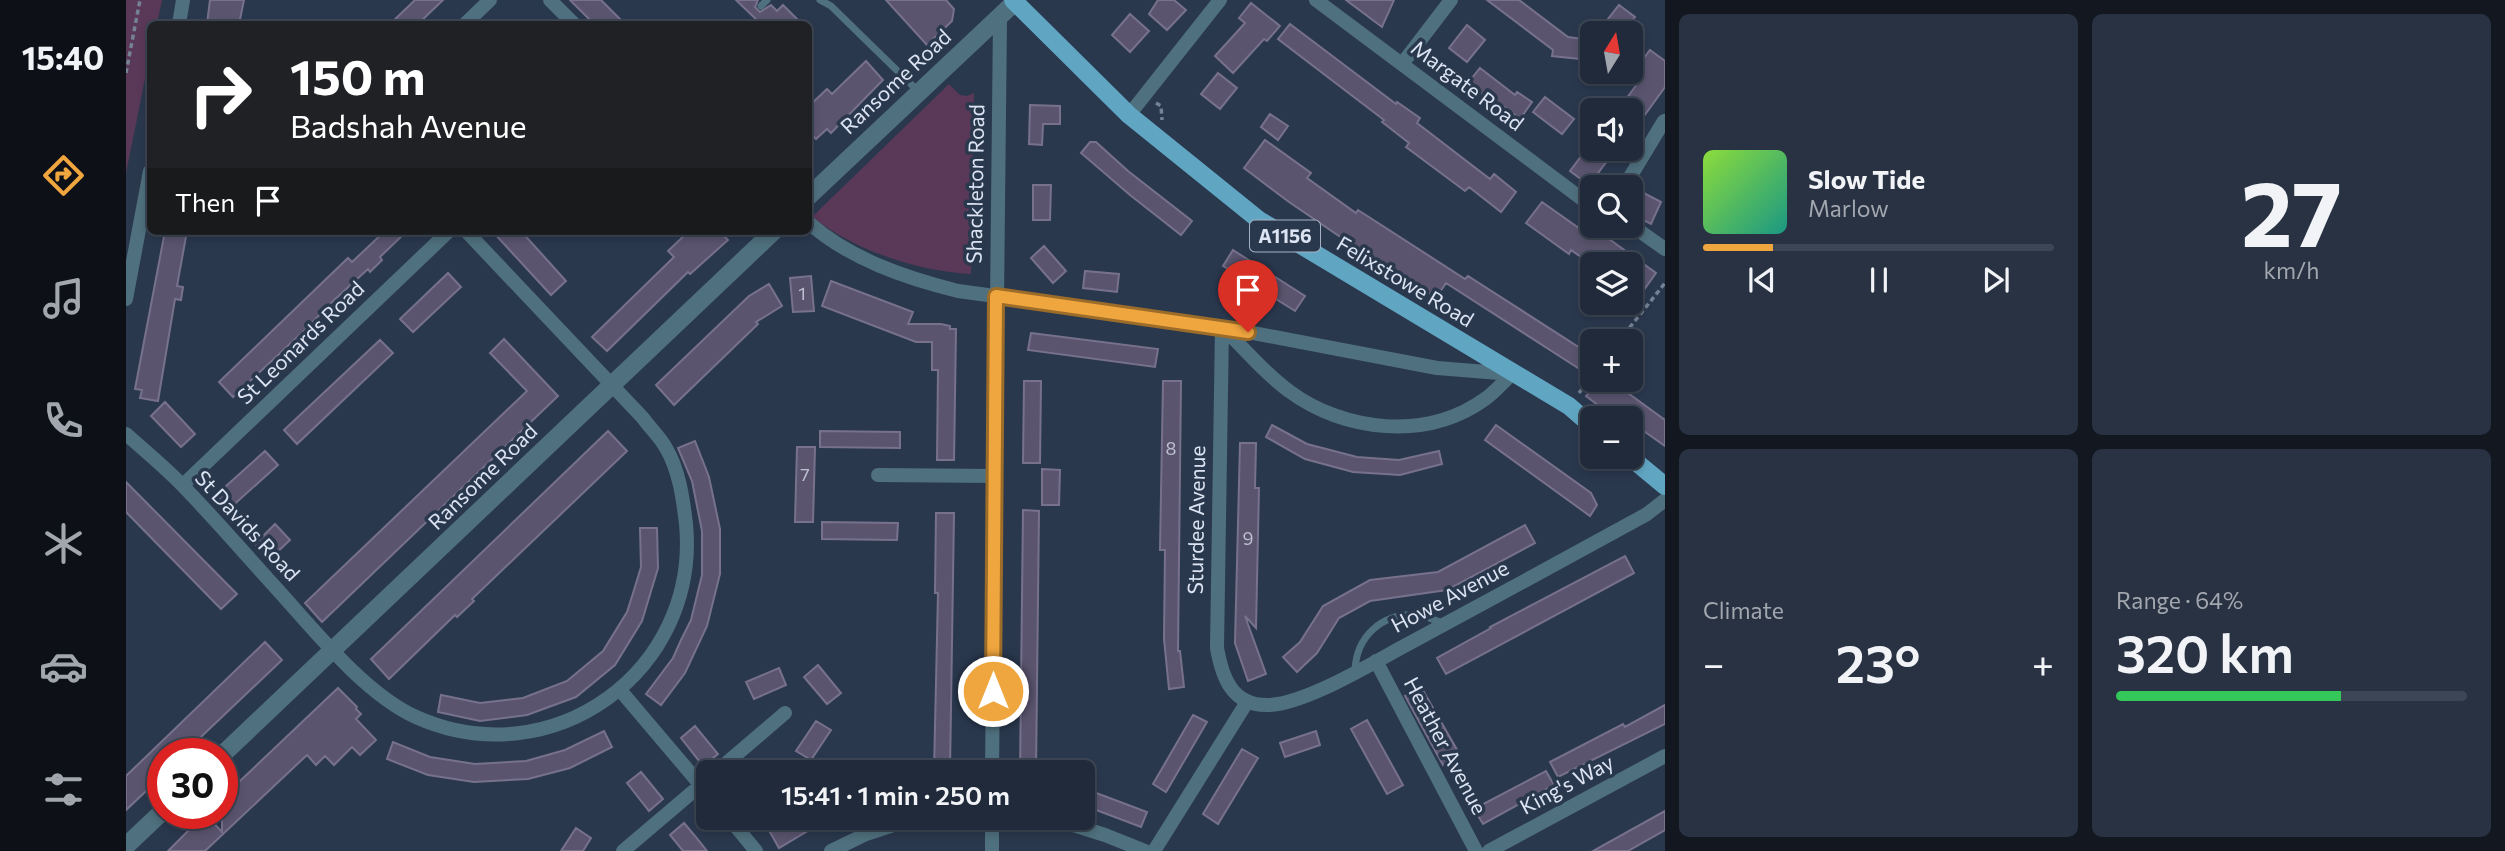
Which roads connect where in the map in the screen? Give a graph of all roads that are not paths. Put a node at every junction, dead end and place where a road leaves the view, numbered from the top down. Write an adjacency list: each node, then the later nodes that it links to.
1 (183, 0): 10 (street)
2 (490, 0): 11 (street)
3 (551, 0): 12 (street)
4 (820, 0): 14 (lane)
5 (1220, 0): 15 (street)
6 (1316, 0): 13 (street, Margate Road)
7 (1451, 0): 13 (street)
8 (1014, 1): 9 (street, Ransome Road); 15 (main road, Felixstowe Road / A1156)
9 (1000, 18): 14 (street, Ransome Road); 27 (street, Shackleton Road)
10 (179, 21)
11 (468, 21)
12 (571, 21)
13 (1402, 64): 20 (street, Margate Road)
14 (919, 91): 19 (street, Ransome Road)
15 (1129, 115): 30 (main road, Felixstowe Road / A1156)
16 (1664, 121): 17 (street)
17 (1631, 175)
18 (147, 187): 28 (street)
19 (812, 193)
20 (1580, 198)
21 (812, 225): 27 (street)
22 (1643, 233): 26 (street)
23 (445, 235): 37 (street, St Leonards Road)
24 (470, 235): 31 (street, St Davids Road)
25 (769, 235): 31 (street, Ransome Road)
26 (1665, 249)
27 (996, 296): 29 (street); 36 (street, Shackleton Road)
28 (126, 299)
29 (1222, 327): 30 (street); 30 (street); 45 (street, Sturdee Avenue)
30 (1512, 374): 32 (main road, Felixstowe Road / A1156)
31 (611, 387): 41 (street, Ransome Road); 44 (street, St Davids Road)
32 (1580, 416)
33 (126, 434): 37 (street, St Davids Road)
34 (1643, 468): 38 (main road)
35 (878, 475): 36 (street)
36 (994, 476): 50 (street, Shackleton Road)
37 (183, 485): 41 (street, St Davids Road)
38 (1665, 486)
39 (1665, 500): 40 (street, Howe Avenue)
40 (1445, 624): 42 (street, Howe Avenue); 43 (lane)
41 (333, 651): 44 (street, St Davids Road); 47 (street, Ransome Road)
42 (1376, 661): 43 (street, Howe Avenue); 65 (street, Heather Avenue)
43 (1355, 671): 45 (street, Howe Avenue)
44 (620, 690): 51 (street)
45 (1247, 702): 64 (street)
46 (785, 713): 49 (street)
47 (238, 740)
48 (1665, 756): 66 (street, King's Way)
49 (730, 760)
50 (992, 760)
51 (696, 775)
52 (696, 794): 59 (street)
53 (147, 826): 58 (street)
54 (739, 830): 60 (street)
55 (878, 830): 61 (street)
56 (992, 830): 62 (street)
57 (1089, 830): 63 (street)
58 (126, 846)
59 (623, 851)
60 (756, 851)
61 (831, 851)
62 (992, 851)
63 (1145, 851)
64 (1154, 851)
65 (1476, 851)
66 (1489, 851)

